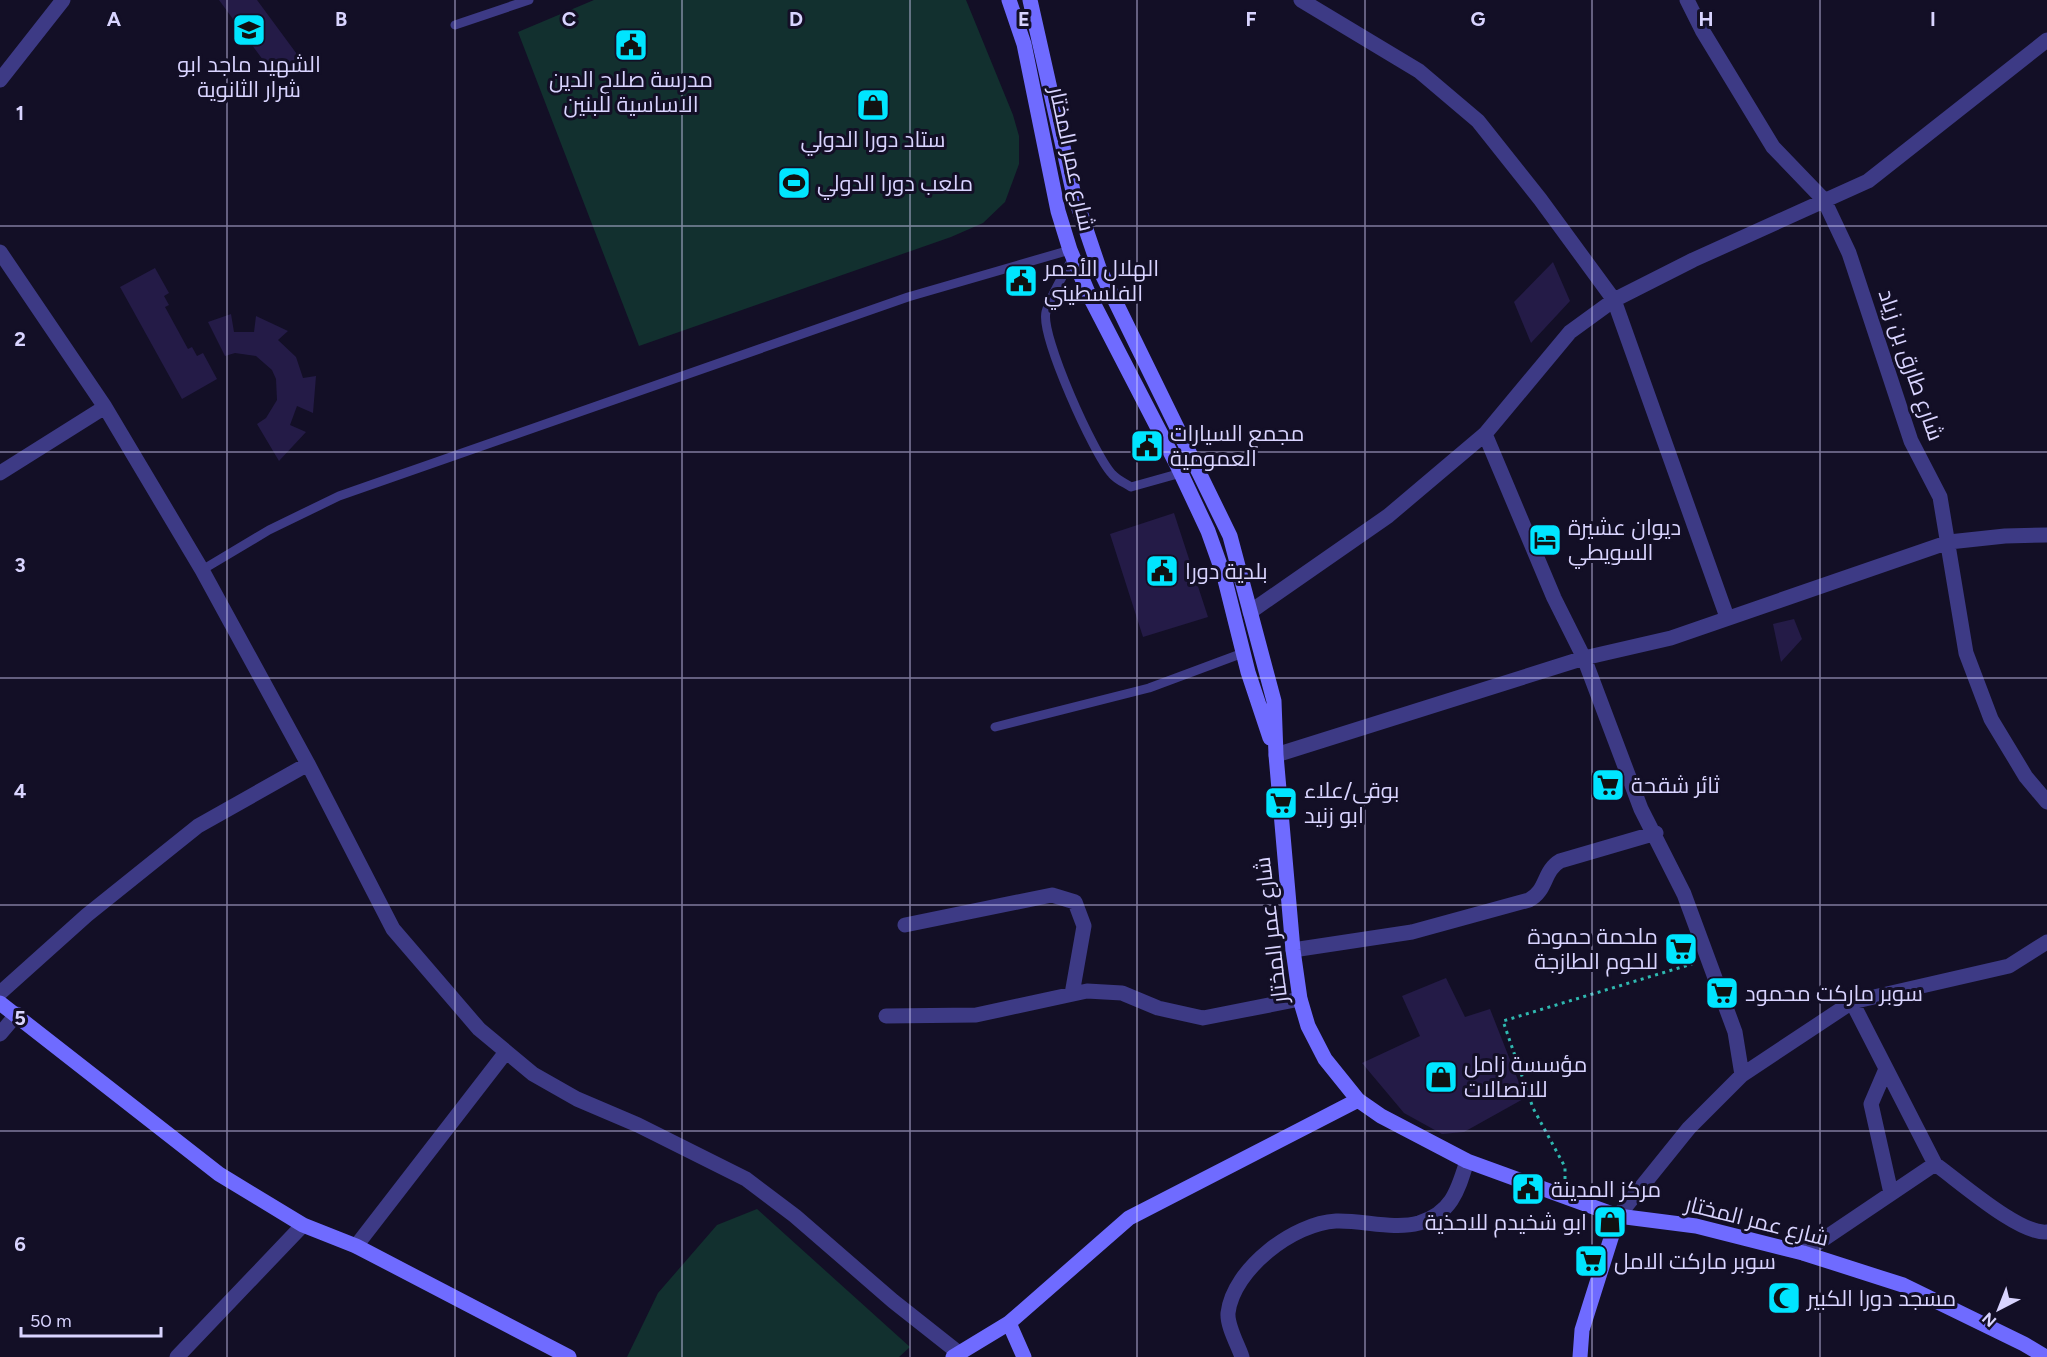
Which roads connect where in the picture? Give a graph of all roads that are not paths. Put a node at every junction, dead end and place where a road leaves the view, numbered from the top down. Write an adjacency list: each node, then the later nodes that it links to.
1 (63, 0): 9 (street)
2 (529, 0): 7 (lane)
3 (1009, 0): 12 (main road, شارع عمر المختار)
4 (1030, 0): 21 (main road, شارع عمر المختار)
5 (1301, 0): 13 (street)
6 (1687, 0): 10 (street, شارع طارق بن زياد)
7 (455, 25)
8 (2047, 40): 10 (street)
9 (3, 71)
10 (1824, 200): 13 (street); 19 (street, شارع طارق بن زياد)
11 (0, 252): 14 (street)
12 (1071, 254): 17 (main road, شارع عمر المختار); 17 (lane); 20 (lane)
13 (1614, 300): 15 (street); 22 (street)
14 (105, 407): 16 (street); 20 (street)
15 (1485, 434): 21 (street); 24 (street)
16 (0, 472)
17 (1182, 473): 23 (main road, شارع عمر المختار)
18 (2047, 536): 19 (street)
19 (1949, 542): 22 (street); 28 (street, شارع طارق بن زياد)
20 (202, 570): 27 (street)
21 (1250, 612): 26 (main road, شارع عمر المختار)
22 (1727, 617): 24 (street)
23 (1243, 653): 25 (lane); 26 (main road, شارع عمر المختار)
24 (1584, 658): 26 (street); 29 (street)
25 (995, 727)
26 (1276, 755): 32 (main road, شارع عمر المختار)
27 (308, 764): 33 (street); 41 (street)
28 (2047, 802)
29 (1656, 833): 32 (street); 43 (street)
30 (905, 925): 34 (street)
31 (2047, 942): 36 (street)
32 (1293, 950): 35 (main road, شارع عمر المختار)
33 (0, 993)
34 (1072, 994): 35 (street); 39 (street)
35 (1300, 999): 44 (main road, شارع عمر المختار)
36 (1852, 1002): 42 (street); 43 (street)
37 (0, 1003): 38 (main road)
38 (17, 1014): 40 (street); 49 (main road)
39 (886, 1016)
40 (0, 1034)
41 (506, 1052): 51 (street); 54 (street)
42 (1886, 1069): 46 (street); 47 (street)
43 (1742, 1075): 48 (street)
44 (1358, 1100): 45 (main road, شارع عمر المختار); 53 (main road)
45 (1467, 1161): 48 (main road, شارع عمر المختار); 58 (street)
46 (1935, 1164): 47 (street); 50 (street)
47 (1891, 1193): 52 (street)
48 (1618, 1216): 52 (main road, شارع عمر المختار); 59 (main road)
49 (303, 1226): 51 (main road); 55 (street)
50 (2047, 1232)
51 (356, 1246): 56 (main road)
52 (1803, 1253): 60 (main road, شارع عمر المختار)
53 (1009, 1323): 54 (main road); 57 (main road)
54 (957, 1355)
55 (177, 1357)
56 (569, 1357)
57 (1024, 1357)
58 (1242, 1357)
59 (1580, 1357)
60 (2046, 1357)

